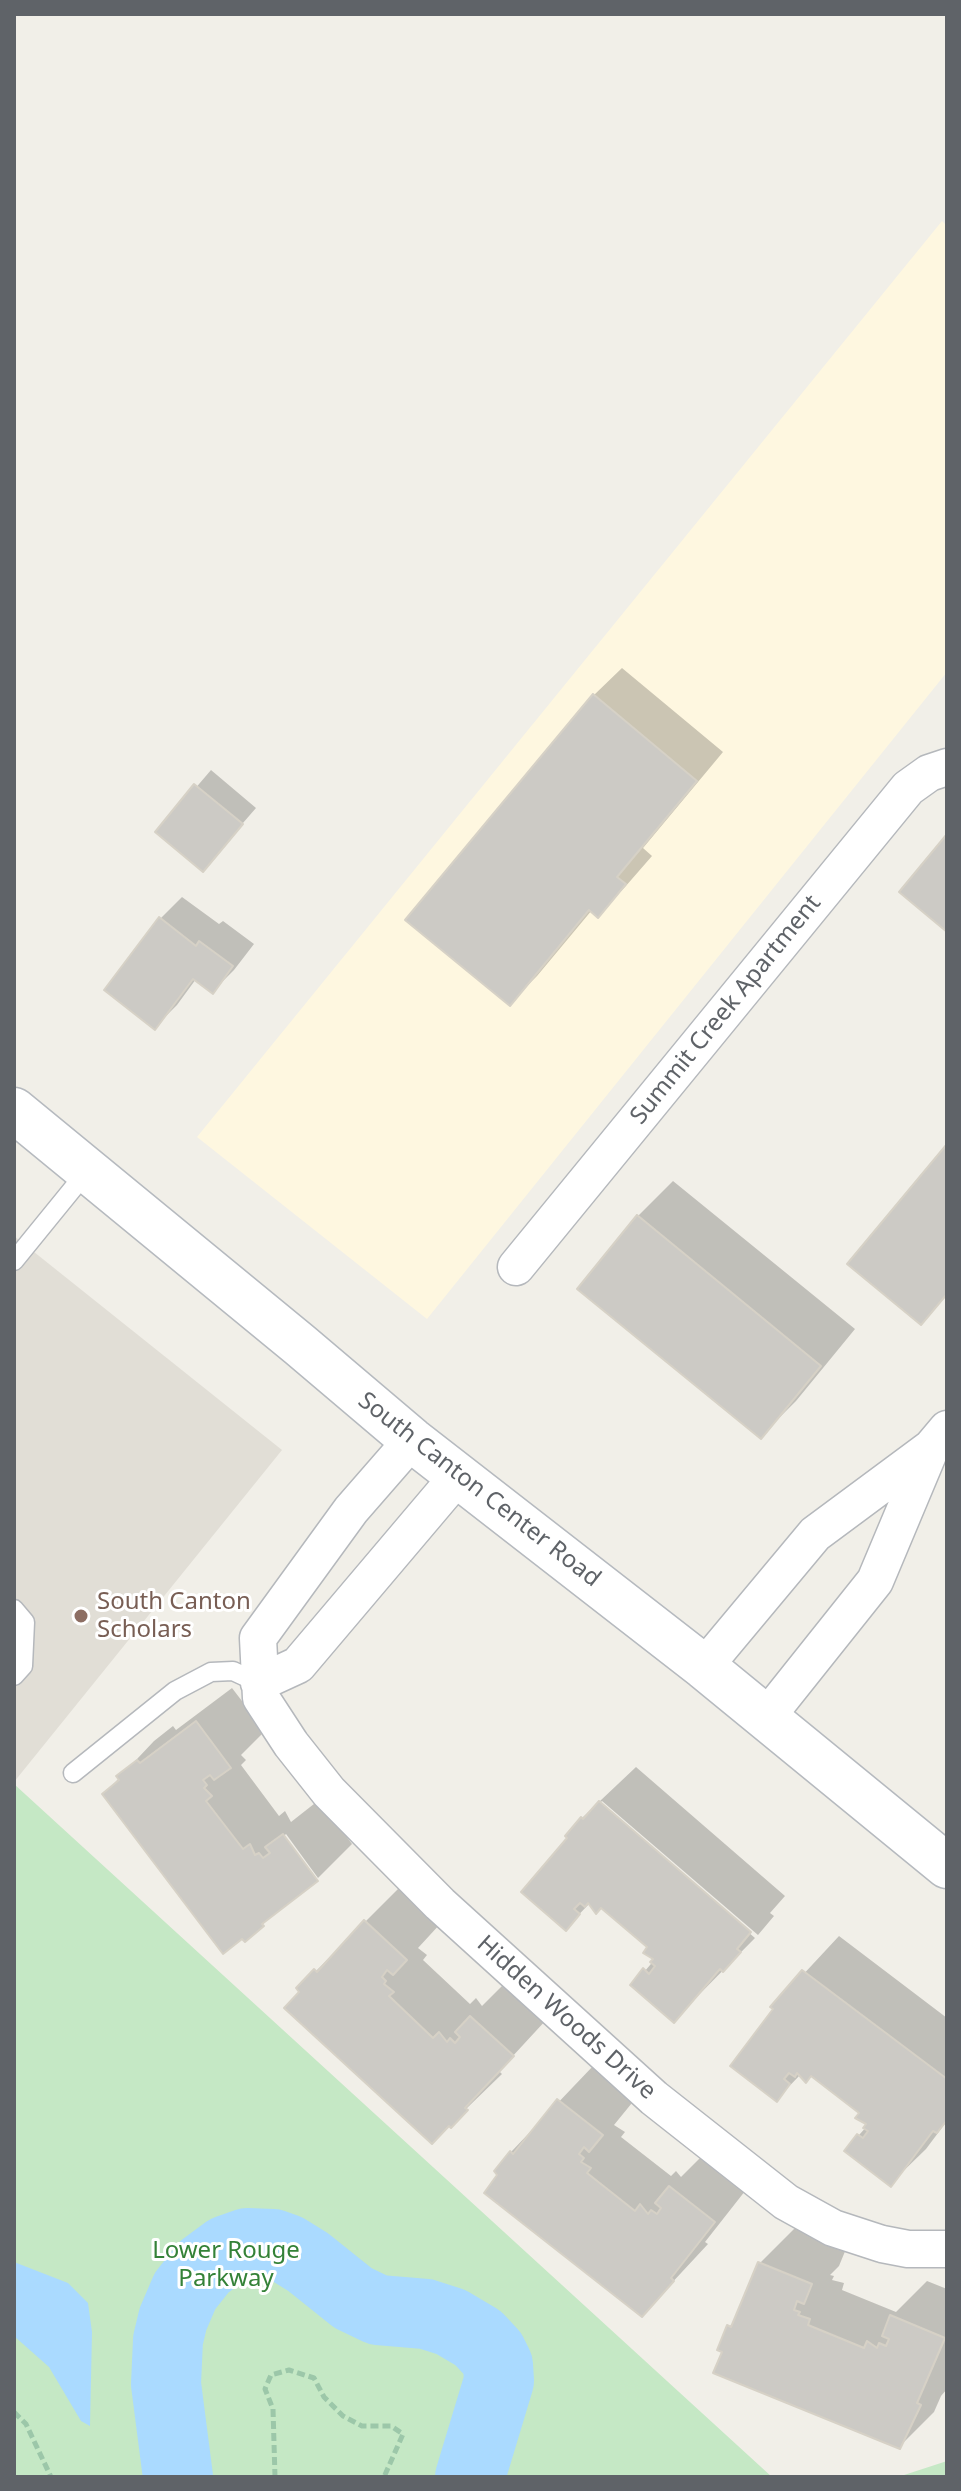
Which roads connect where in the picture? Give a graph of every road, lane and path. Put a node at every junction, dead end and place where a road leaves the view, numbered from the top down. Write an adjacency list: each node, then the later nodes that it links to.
1 (947, 767): 5 (street, Summit Creek Apartment)
2 (14, 1110): 3 (main road, South Canton Center Road)
3 (88, 1170): 4 (lane); 7 (main road, South Canton Center Road)
4 (14, 1261)
5 (516, 1267)
6 (939, 1439): 10 (street); 13 (street)
7 (412, 1440): 8 (main road, South Canton Center Road); 12 (street, Hidden Woods Drive)
8 (458, 1476): 10 (main road, South Canton Center Road); 12 (street)
9 (14, 1609): 11 (lane)
10 (704, 1667): 13 (main road, South Canton Center Road)
11 (14, 1676)
12 (259, 1683): 14 (lane); 16 (street, Hidden Woods Drive)
13 (765, 1719): 15 (main road, South Canton Center Road)
14 (73, 1773)
15 (947, 1866)
16 (947, 2249)
17 (14, 2412): 18 (path)
18 (51, 2477)
19 (275, 2477): 20 (path)
20 (384, 2477)

